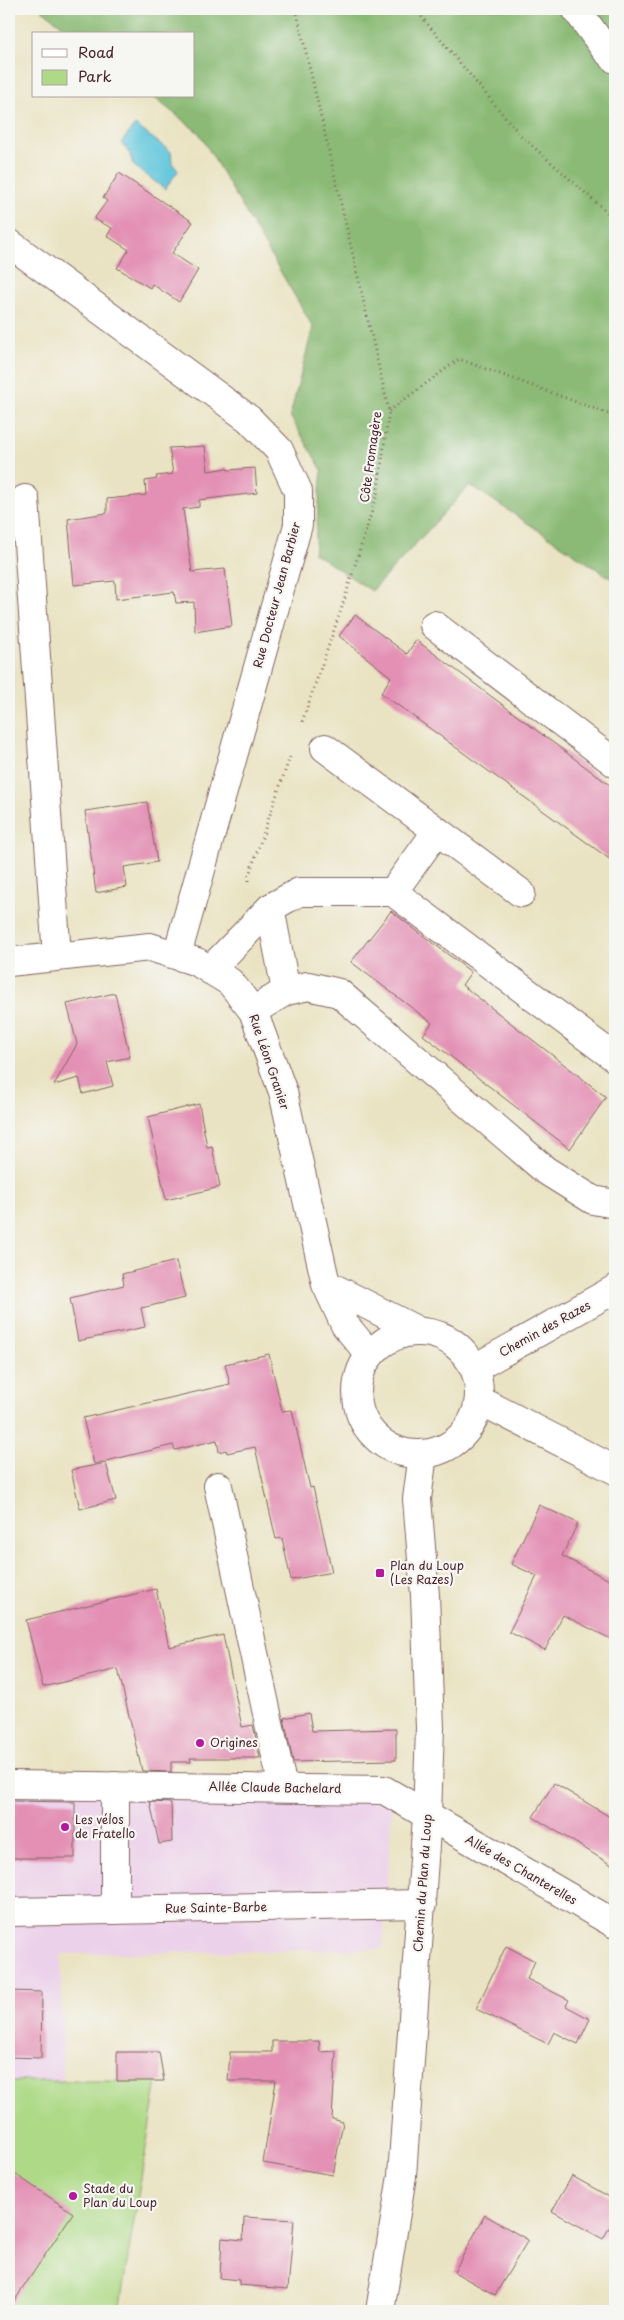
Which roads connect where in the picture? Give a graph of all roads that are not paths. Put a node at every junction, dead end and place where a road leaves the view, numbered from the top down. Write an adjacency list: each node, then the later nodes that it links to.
1 (576, 9): 2 (street)
2 (615, 59)
3 (9, 243): 12 (street, Rue Docteur Jean Barbier)
4 (25, 499): 13 (street)
5 (434, 625): 7 (street)
6 (326, 748): 8 (street)
7 (615, 763)
8 (437, 830): 9 (street); 10 (street)
9 (393, 892): 11 (street); 18 (street)
10 (522, 893)
11 (270, 908): 15 (street); 16 (street)
12 (177, 954): 13 (street, Rue Léon Granier); 15 (street, Rue Léon Granier)
13 (57, 957): 14 (street, Rue Léon Granier)
14 (9, 962)
15 (210, 970): 17 (street, Rue Léon Granier)
16 (286, 991): 17 (street); 19 (street)
17 (253, 1011): 20 (street, Rue Léon Granier)
18 (615, 1058)
19 (615, 1204)
20 (326, 1284): 22 (street); 23 (street, Rue Léon Granier)
21 (615, 1289): 24 (street, Chemin des Razes)
22 (418, 1331): 23 (street); 24 (street)
23 (370, 1355): 26 (street)
24 (475, 1368): 25 (street)
25 (479, 1400): 26 (street); 27 (street)
26 (423, 1454): 32 (street, Chemin du Plan du Loup)
27 (615, 1470)
28 (218, 1486): 31 (street)
29 (9, 1785): 30 (street, Allée Claude Bachelard)
30 (115, 1786): 31 (street, Allée Claude Bachelard); 34 (street)
31 (283, 1788): 32 (street, Allée Claude Bachelard)
32 (427, 1816): 33 (street, Chemin du Plan du Loup); 36 (street, Allée des Chanterelles)
33 (422, 1904): 34 (street, Rue Sainte-Barbe); 37 (street, Chemin du Plan du Loup)
34 (115, 1910): 35 (street, Rue Sainte-Barbe)
35 (9, 1912)
36 (615, 1924)
37 (380, 2311)

